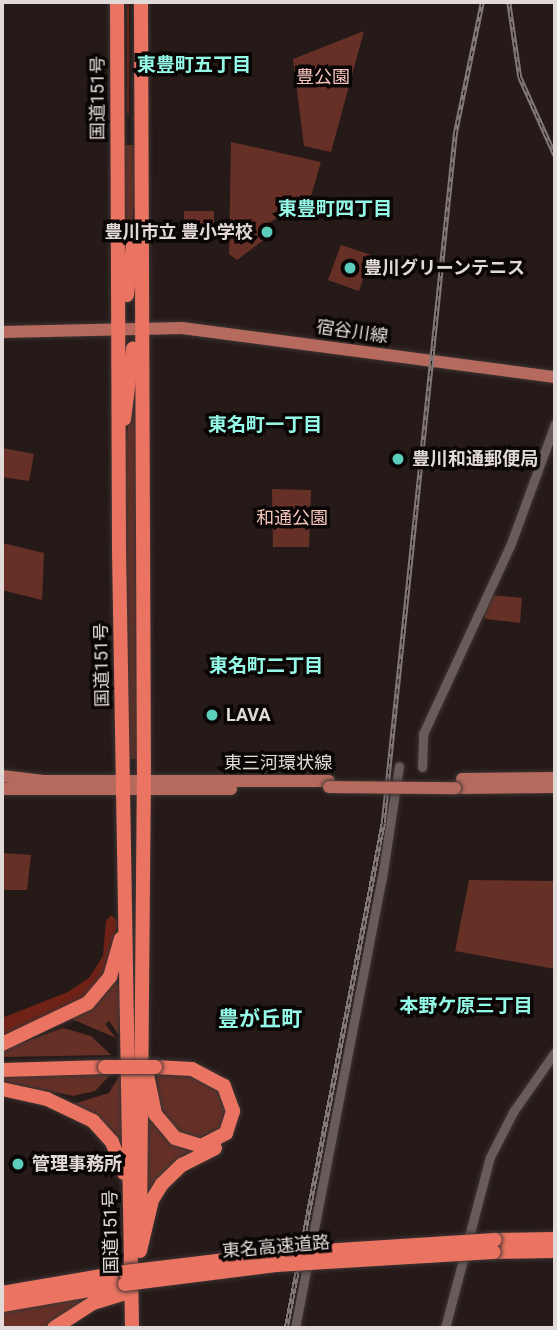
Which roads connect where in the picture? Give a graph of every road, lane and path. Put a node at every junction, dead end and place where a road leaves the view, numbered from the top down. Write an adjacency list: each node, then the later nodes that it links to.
1 (117, 2): 4 (highway, 国道151号)
2 (141, 2): 3 (highway, 国道151号)
3 (142, 182): 4 (highway); 5 (highway, 国道151号)
4 (117, 327): 5 (main road, 宿谷川線); 6 (main road, 宿谷川線); 9 (highway, 国道151号)
5 (143, 327): 7 (main road, 宿谷川線); 9 (highway); 16 (highway, 国道151号)
6 (2, 332)
7 (555, 377)
8 (555, 424): 11 (street)
9 (118, 469): 15 (highway, 国道151号)
10 (399, 766): 41 (street)
11 (422, 767)
12 (2, 776): 15 (main road, 東三河環状線)
13 (555, 778): 14 (main road, 東三河環状線)
14 (455, 783): 16 (main road, 東三河環状線); 17 (main road, 東三河環状線)
15 (124, 786): 16 (main road, 東三河環状線); 18 (main road, 東三河環状線); 19 (highway, 国道151号)
16 (144, 786): 20 (highway, 国道151号)
17 (555, 787)
18 (2, 789)
19 (127, 922): 21 (highway); 28 (highway, 国道151号)
20 (142, 950): 25 (highway); 31 (highway, 国道151号)
21 (2, 1044)
22 (555, 1052): 42 (street)
23 (2, 1063): 24 (highway)
24 (105, 1064): 25 (highway, bridge); 26 (highway)
25 (155, 1064): 31 (highway)
26 (2, 1070)
27 (2, 1089): 28 (highway)
28 (130, 1205): 39 (highway, 国道151号)
29 (555, 1239): 30 (highway, 東名高速道路)
30 (494, 1246): 32 (highway, 東名高速道路); 34 (highway, 東名高速道路, bridge); 34 (highway, 東名高速道路, bridge)
31 (140, 1251): 40 (highway, 国道151号)
32 (555, 1251)
33 (71, 1280): 34 (highway, 東名高速道路); 35 (highway); 36 (highway, 東名高速道路)
34 (125, 1283): 37 (highway, 東名高速道路); 38 (highway)
35 (2, 1286)
36 (2, 1293)
37 (2, 1305)
38 (54, 1328)
39 (132, 1328)
40 (139, 1328)
41 (295, 1328)
42 (445, 1328)

